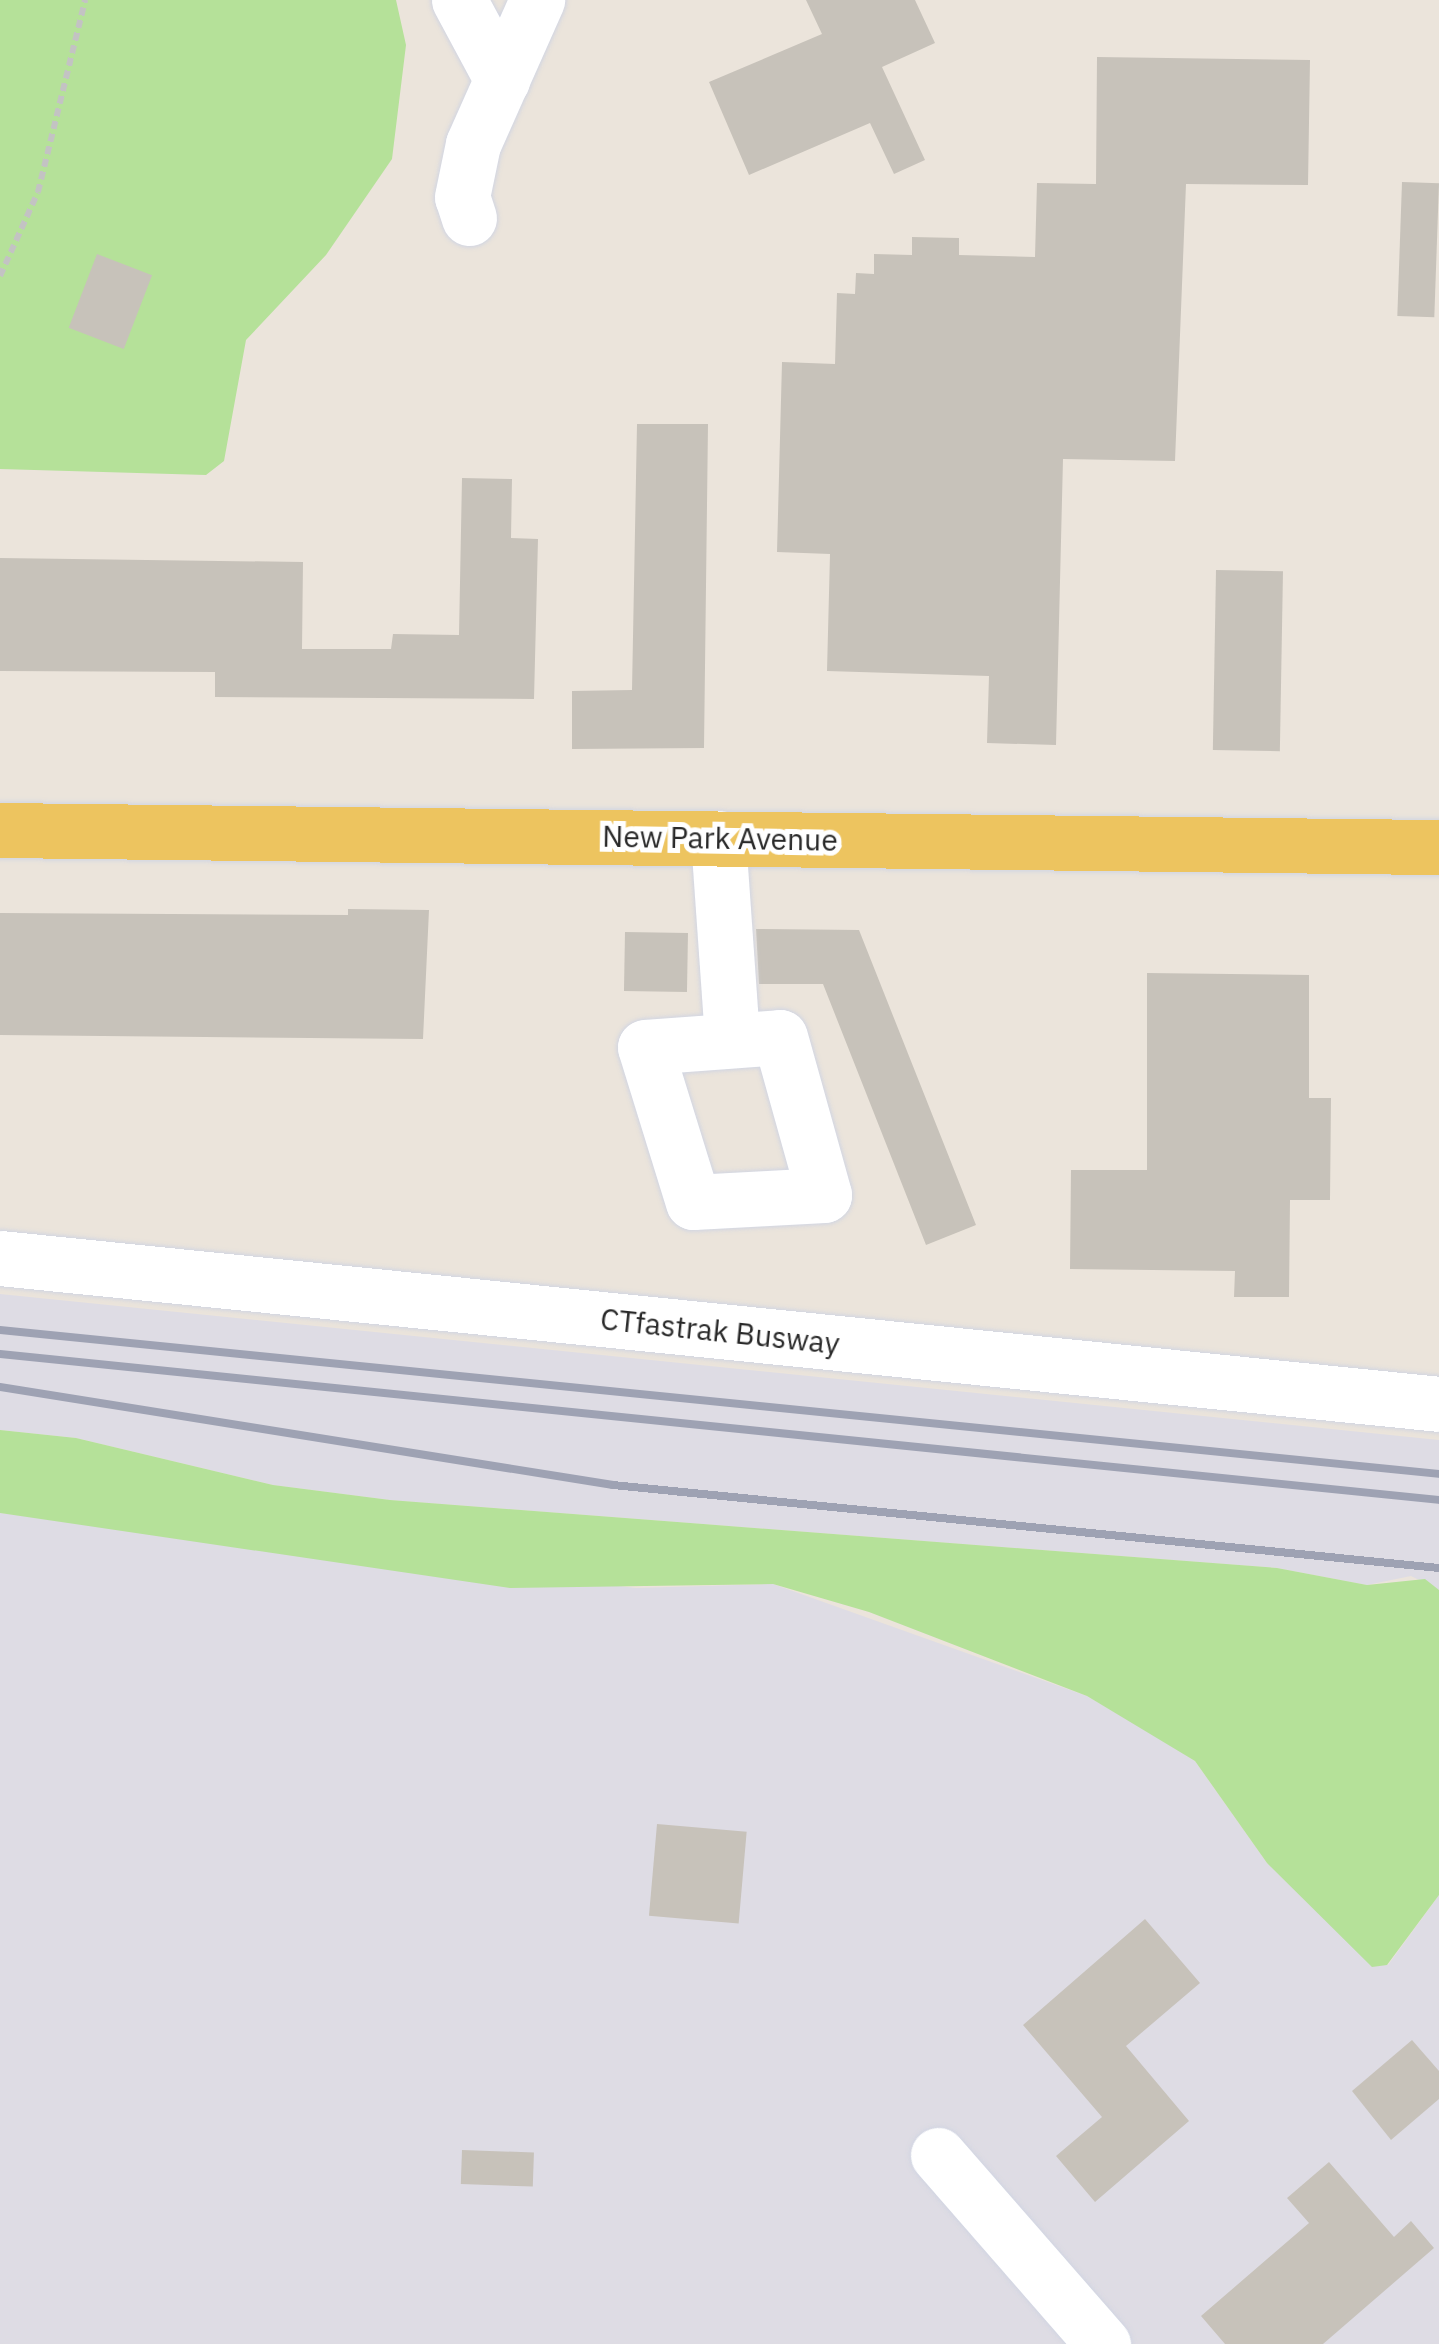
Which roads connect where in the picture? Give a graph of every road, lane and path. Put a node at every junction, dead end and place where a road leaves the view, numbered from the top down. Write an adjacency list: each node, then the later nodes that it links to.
1 (85, 0): 6 (path)
2 (459, 0): 4 (street)
3 (537, 0): 4 (street)
4 (502, 80): 5 (street)
5 (468, 218)
6 (0, 276)
7 (0, 830): 8 (main road, New Park Avenue)
8 (718, 838): 9 (main road, New Park Avenue); 10 (street)
9 (1439, 847)
10 (732, 1040)
11 (0, 1258): 12 (street, CTfastrak Busway)
12 (1439, 1404)
13 (938, 2156): 14 (street)
14 (1103, 2344)

